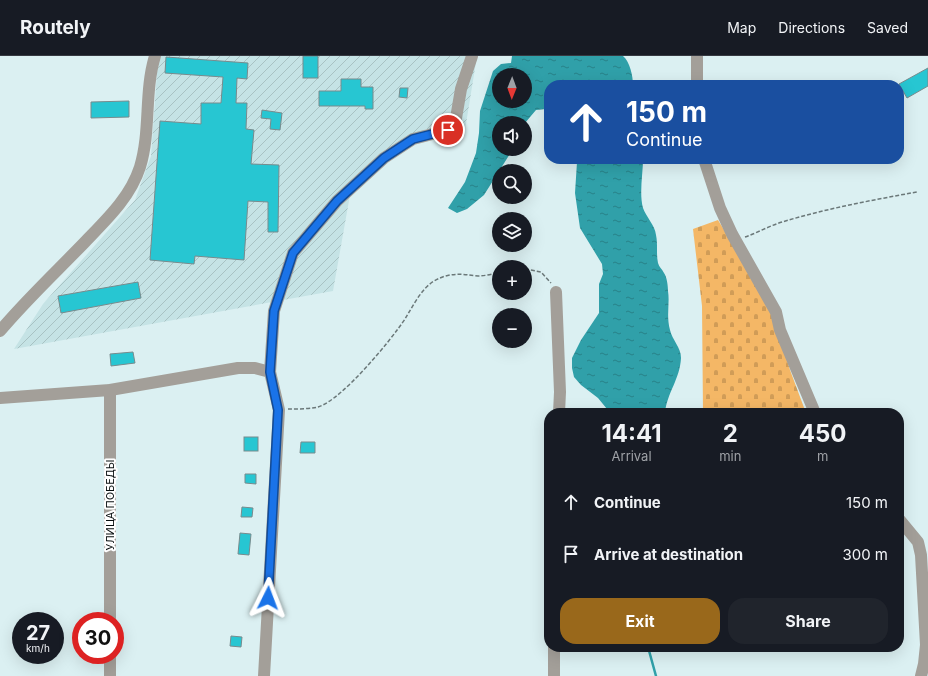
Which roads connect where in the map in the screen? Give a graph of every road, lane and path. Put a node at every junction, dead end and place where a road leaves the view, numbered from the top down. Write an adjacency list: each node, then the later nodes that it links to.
1 (155, 56): 11 (street)
2 (472, 56): 12 (street)
3 (697, 56): 4 (street)
4 (696, 80)
5 (706, 164): 7 (street)
6 (917, 192): 7 (path)
7 (735, 239): 16 (street)
8 (532, 270): 10 (path)
9 (492, 273): 17 (path)
10 (556, 292): 15 (street)
11 (0, 331)
12 (270, 372): 13 (street); 17 (street)
13 (110, 390): 14 (street); 19 (street, УЛИЦА ПОБЕДЫ)
14 (0, 398)
15 (560, 408)
16 (813, 408)
17 (278, 410): 23 (street)
18 (904, 525): 25 (street)
19 (110, 612)
20 (554, 652): 24 (street)
21 (110, 664): 22 (street)
22 (110, 676)
23 (264, 676)
24 (554, 676)
25 (921, 676)

